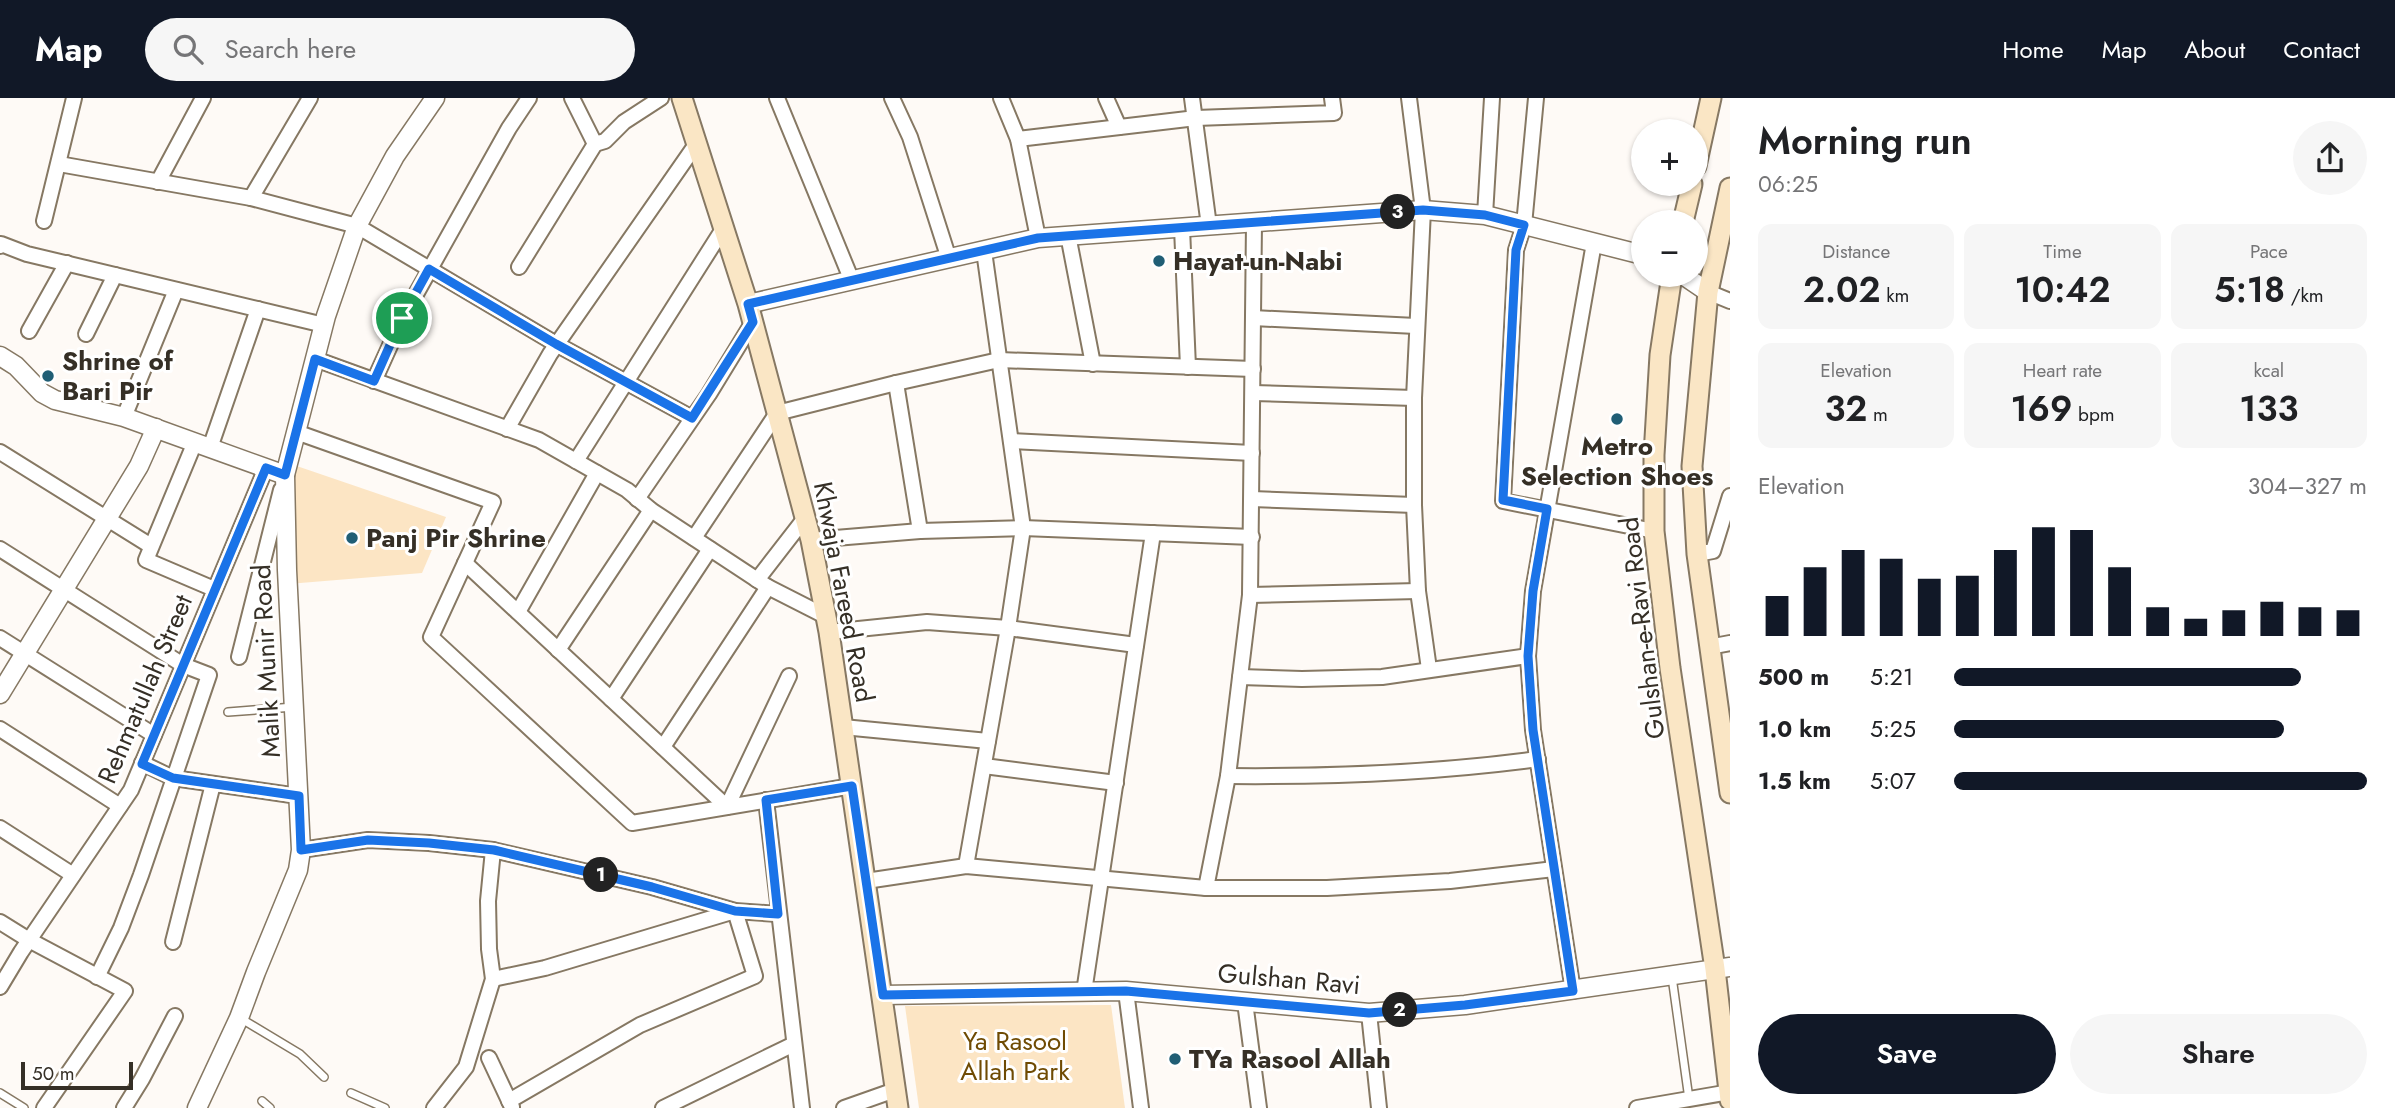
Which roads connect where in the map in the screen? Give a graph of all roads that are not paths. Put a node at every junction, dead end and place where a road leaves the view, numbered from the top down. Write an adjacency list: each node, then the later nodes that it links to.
1 (74, 98): 25 (street)
2 (202, 98): 26 (street)
3 (310, 98): 28 (street)
4 (529, 98): 47 (street)
5 (572, 98): 24 (street)
6 (661, 98): 24 (street)
7 (682, 98): 23 (main road, Khwaja Fareed Road)
8 (777, 98): 49 (street)
9 (892, 98): 44 (street)
10 (1001, 98): 22 (street)
11 (1106, 98): 21 (street)
12 (1192, 98): 19 (street)
13 (1332, 98): 19 (street)
14 (1409, 98): 29 (street)
15 (1492, 98): 30 (street)
16 (1536, 98): 33 (street)
17 (1711, 98): 20 (main road)
18 (429, 101): 34 (street, Malik Munir Road)
19 (1196, 118): 21 (street); 35 (street)
20 (1706, 119)
21 (1119, 127): 22 (street)
22 (1018, 139): 39 (street)
23 (697, 142): 37 (main road, Khwaja Fareed Road); 62 (street)
24 (595, 144): 46 (street)
25 (59, 164): 26 (street); 31 (street)
26 (158, 181): 28 (street)
27 (1730, 188): 53 (main road)
28 (251, 198): 34 (street)
29 (1423, 210): 30 (street); 32 (street); 59 (street)
30 (1485, 215): 33 (street)
31 (44, 221)
32 (1254, 223): 35 (street); 57 (street)
33 (1524, 225): 40 (street); 92 (street)
34 (357, 226): 47 (street); 58 (street, Malik Munir Road)
35 (1209, 226): 36 (street)
36 (1182, 228): 38 (street); 67 (street)
37 (723, 229): 56 (main road, Khwaja Fareed Road); 70 (street)
38 (1068, 235): 39 (street); 66 (street)
39 (1038, 238): 42 (street)
40 (1594, 243): 43 (street); 92 (street)
41 (0, 246): 45 (street)
42 (984, 251): 44 (street); 65 (street)
43 (1631, 252)
44 (949, 258): 49 (street)
45 (67, 264): 48 (street); 60 (street)
46 (519, 267)
47 (429, 269): 62 (street); 69 (street)
48 (116, 275): 52 (street); 61 (street)
49 (852, 281): 56 (street)
50 (1670, 287): 98 (main road, Gulshan-e-Ravi Road)
51 (1701, 287): 53 (street)
52 (176, 290): 55 (street); 75 (street)
53 (1708, 292): 54 (street); 106 (main road)
54 (1730, 301)
55 (258, 309): 58 (street); 81 (street)
56 (751, 313): 74 (main road, Khwaja Fareed Road); 76 (street)
57 (1253, 318): 59 (street); 68 (street)
58 (324, 325): 64 (street, Malik Munir Road)
59 (1416, 326): 73 (street)
60 (29, 331)
61 (86, 334)
62 (556, 344): 70 (street); 78 (street)
63 (0, 356): 75 (street)
64 (315, 359): 69 (street); 79 (street, Malik Munir Road)
65 (999, 360): 66 (street); 71 (street); 80 (street)
66 (1093, 364): 67 (street)
67 (1188, 367): 68 (street)
68 (1253, 369): 72 (street)
69 (374, 381): 78 (street)
70 (626, 381): 76 (street); 84 (street)
71 (896, 383): 74 (street); 97 (street)
72 (1253, 393): 73 (street); 83 (street)
73 (1414, 398): 91 (street)
74 (777, 413): 94 (main road, Khwaja Fareed Road); 101 (street)
75 (124, 417): 77 (street)
76 (692, 418): 89 (street)
77 (156, 428): 81 (street); 95 (street)
78 (507, 429): 84 (street)
79 (296, 432): 87 (street, Malik Munir Road); 107 (street)
80 (1011, 441): 83 (street); 96 (street)
81 (202, 445): 85 (street); 103 (street)
82 (0, 452): 95 (street)
83 (1252, 453): 90 (street)
84 (576, 461): 86 (street)
85 (266, 468): 87 (street); 110 (street, Rehmatullah Street)
86 (597, 473): 89 (street); 113 (street)
87 (285, 475): 123 (street); 130 (street, Malik Munir Road)
88 (1730, 496): 106 (street)
89 (637, 499): 93 (street)
90 (1252, 499): 91 (street); 100 (street)
91 (1414, 505): 111 (street)
92 (1547, 509): 98 (street); 122 (street)
93 (651, 510): 101 (street); 120 (street)
94 (806, 518): 102 (main road, Khwaja Fareed Road); 108 (street)
95 (107, 519): 103 (street); 109 (street)
96 (1023, 528): 97 (street); 99 (street); 115 (street)
97 (920, 531): 102 (street)
98 (1654, 531): 164 (main road, Gulshan-e-Ravi Road)
99 (1153, 533): 100 (street); 118 (street)
100 (1252, 537): 112 (street)
101 (694, 538): 105 (street)
102 (811, 540): 114 (main road, Khwaja Fareed Road)
103 (151, 546): 110 (street)
104 (0, 549): 109 (street)
105 (710, 549): 108 (street); 129 (street)
106 (1698, 554): 119 (main road)
107 (465, 563): 113 (street); 149 (street)
108 (763, 584): 114 (street); 136 (street)
109 (63, 589): 121 (street); 124 (street)
110 (214, 589): 124 (street, Rehmatullah Street)
111 (1418, 591): 112 (street); 125 (street)
112 (1250, 595): 127 (street)
113 (518, 612): 120 (street)
114 (828, 625): 115 (street); 132 (main road, Khwaja Fareed Road)
115 (1008, 628): 118 (street); 135 (street)
116 (0, 638): 121 (street)
117 (1730, 643): 119 (street)
118 (1136, 645): 142 (street)
119 (1709, 647): 145 (main road)
120 (558, 650): 129 (street)
121 (24, 653): 128 (street); 134 (street)
122 (1528, 656): 125 (street); 137 (street)
123 (239, 657)
124 (183, 665): 134 (street, Rehmatullah Street); 141 (street)
125 (1429, 669): 127 (street)
126 (789, 676): 149 (street)
127 (1240, 677): 140 (street)
128 (0, 694)
129 (611, 699): 136 (street)
130 (294, 706): 131 (lane); 146 (street, Malik Munir Road)
131 (228, 712)
132 (843, 727): 135 (street); 144 (main road, Khwaja Fareed Road)
133 (0, 729): 148 (street)
134 (154, 735): 138 (street, Rehmatullah Street)
135 (988, 741): 139 (street)
136 (663, 747): 149 (street)
137 (1538, 759): 140 (street); 154 (street)
138 (142, 764): 141 (street); 148 (street, Rehmatullah Street)
139 (984, 766): 142 (street); 153 (street)
140 (1228, 776): 158 (street)
141 (173, 778): 143 (street); 165 (street)
142 (1116, 783): 156 (street)
143 (214, 784): 146 (street); 163 (street)
144 (852, 786): 147 (street); 157 (main road, Khwaja Fareed Road)
145 (1730, 793)
146 (299, 796): 151 (street, Malik Munir Road)
147 (766, 800): 149 (street); 160 (street)
148 (120, 806): 155 (street, Rehmatullah Street)
149 (727, 807)
150 (0, 828): 155 (street)
151 (301, 850): 152 (street); 176 (street, Malik Munir Road)
152 (494, 850): 159 (street); 167 (street)
153 (966, 866): 156 (street); 157 (street)
154 (1554, 869): 158 (street); 170 (street)
155 (74, 875): 162 (street, Rehmatullah Street)
156 (1102, 878): 158 (street); 171 (street)
157 (866, 881): 172 (main road, Khwaja Fareed Road)
158 (1206, 888)
159 (735, 911): 160 (street); 167 (street); 186 (street)
160 (778, 914): 177 (street)
161 (0, 922): 162 (street)
162 (29, 940): 165 (street); 168 (street, Rehmatullah Street)
163 (173, 942)
164 (1722, 968): 166 (street, Gulshan Ravi); 182 (main road, Gulshan-e-Ravi Road)
165 (97, 977): 188 (street)
166 (1672, 977): 170 (street, Gulshan Ravi); 184 (lane)
167 (493, 979): 193 (street)
168 (0, 987)
169 (1126, 991): 171 (street, Gulshan Ravi); 173 (street, Gulshan Ravi); 197 (street)
170 (1573, 991): 174 (street, Gulshan Ravi)
171 (1084, 992): 172 (street, Gulshan Ravi)
172 (883, 995): 183 (main road, Khwaja Fareed Road)
173 (1245, 1002): 174 (street, Gulshan Ravi); 198 (street)
174 (1369, 1013): 199 (street)
175 (175, 1016): 189 (street)
176 (239, 1018): 179 (lane); 190 (street, Malik Munir Road)
177 (794, 1044): 194 (street); 195 (street)
178 (489, 1058): 186 (street)
179 (324, 1077)
180 (0, 1093): 187 (lane)
181 (351, 1093): 192 (lane)
182 (1730, 1095): 184 (street)
183 (897, 1099): 196 (street)
184 (1689, 1100): 200 (street)
185 (262, 1101): 191 (lane)
186 (511, 1104)
187 (24, 1108)
188 (44, 1108)
189 (124, 1108)
190 (197, 1108)
191 (270, 1108)
192 (385, 1108)
193 (434, 1108)
194 (663, 1108)
195 (802, 1108)
196 (844, 1108)
197 (1141, 1108)
198 (1259, 1108)
199 (1379, 1108)
200 (1637, 1108)

